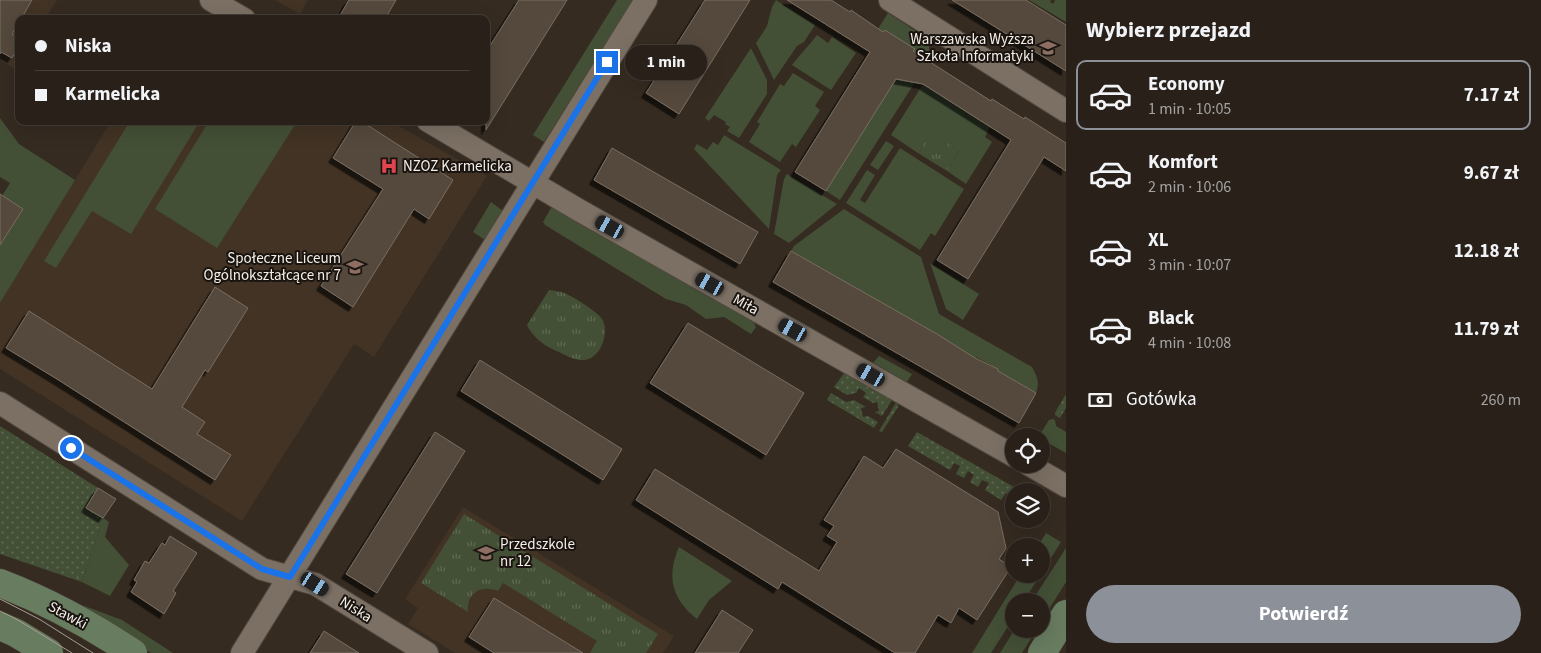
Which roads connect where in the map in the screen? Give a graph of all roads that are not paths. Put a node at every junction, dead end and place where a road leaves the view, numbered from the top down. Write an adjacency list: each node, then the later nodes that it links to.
1 (211, 0): 4 (street)
2 (646, 0): 7 (street)
3 (890, 0): 5 (street)
4 (237, 15)
5 (1066, 111)
6 (435, 125): 7 (street, Miła)
7 (533, 182): 9 (street, Miła); 12 (street)
8 (0, 403): 12 (street, Niska)
9 (1005, 451)
10 (1044, 473): 11 (street)
11 (1066, 486)
12 (290, 577): 18 (street); 19 (street, Niska)
13 (0, 583): 17 (street, Stawki)
14 (1066, 614): 20 (street)
15 (0, 626): 16 (street)
16 (49, 653)
17 (133, 653)
18 (242, 653)
19 (427, 653)
20 (1042, 653)

